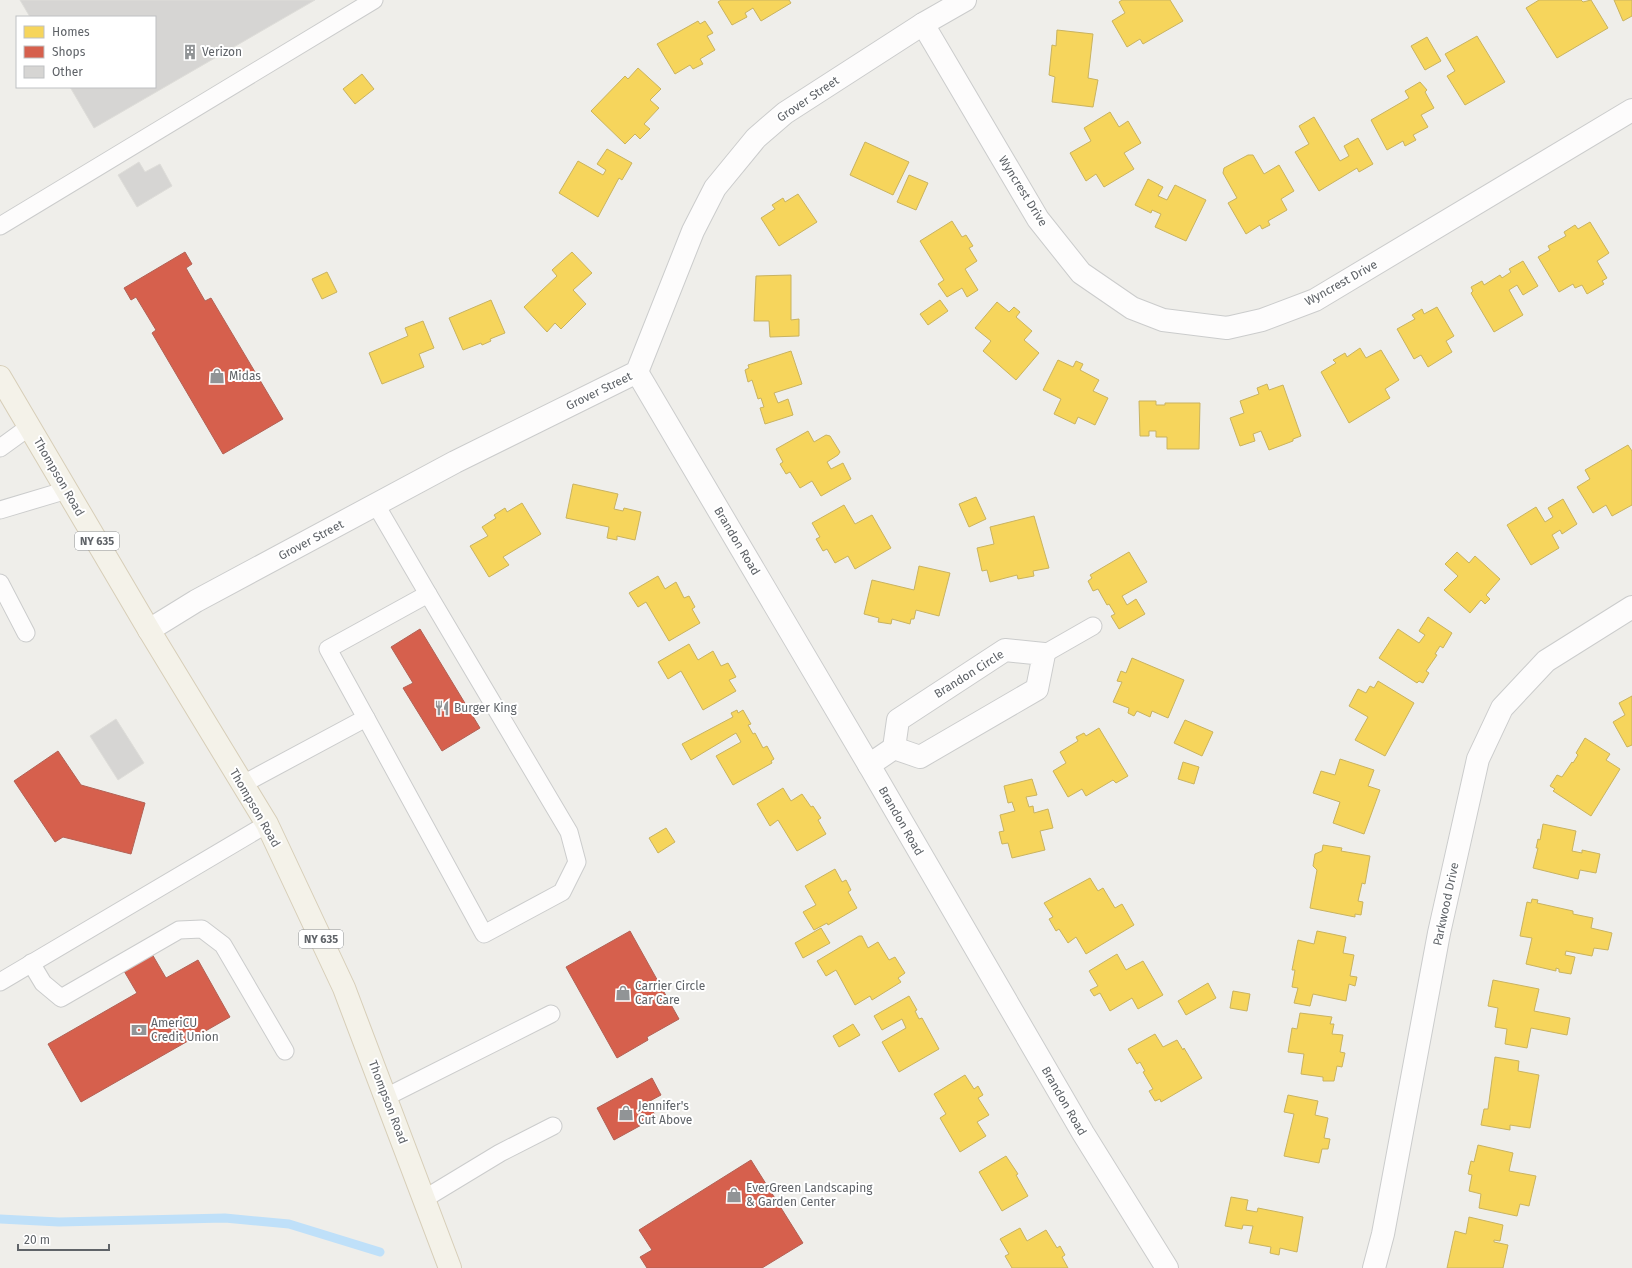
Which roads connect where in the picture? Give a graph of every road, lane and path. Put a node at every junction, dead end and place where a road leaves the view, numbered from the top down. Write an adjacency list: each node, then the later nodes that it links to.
1 (374, 0): 5 (lane)
2 (965, 0): 3 (street, Grover Street)
3 (923, 24): 4 (street, Wyncrest Drive); 6 (street, Grover Street)
4 (1632, 110)
5 (0, 226)
6 (637, 372): 11 (street, Grover Street); 22 (street, Brandon Road)
7 (0, 377): 8 (main road, Thompson Road / NY 635)
8 (29, 426): 9 (lane); 10 (main road, Thompson Road / NY 635)
9 (0, 448)
10 (66, 490): 12 (lane); 17 (main road, Thompson Road / NY 635)
11 (376, 505): 14 (lane); 17 (street, Grover Street)
12 (0, 510)
13 (0, 583): 18 (lane)
14 (428, 594): 20 (lane); 20 (lane)
15 (1632, 606): 34 (street, Parkwood Drive)
16 (1093, 626): 19 (lane)
17 (149, 630): 23 (main road, Thompson Road / NY 635)
18 (26, 633)
19 (1044, 654): 21 (street, Brandon Circle); 21 (street)
20 (366, 718): 23 (lane)
21 (894, 748): 22 (street)
22 (869, 765): 33 (street, Brandon Road)
23 (243, 784): 24 (main road, Thompson Road / NY 635)
24 (267, 824): 25 (lane); 29 (main road, Thompson Road / NY 635)
25 (31, 963): 26 (lane); 28 (lane)
26 (0, 982)
27 (551, 1014): 29 (lane)
28 (285, 1051)
29 (386, 1097): 31 (main road, Thompson Road / NY 635)
30 (553, 1126): 31 (lane)
31 (424, 1199): 32 (main road, Thompson Road / NY 635)
32 (450, 1268)
33 (1167, 1268)
34 (1374, 1268)

